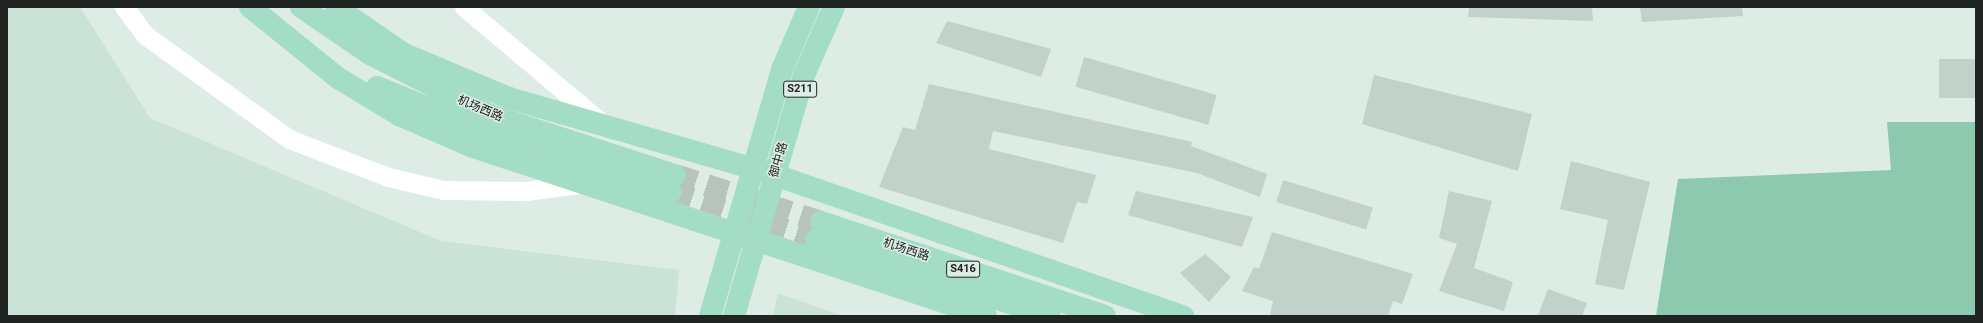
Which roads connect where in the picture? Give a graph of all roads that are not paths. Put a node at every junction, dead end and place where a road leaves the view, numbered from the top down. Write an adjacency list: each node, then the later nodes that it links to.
1 (124, 7): 12 (street)
2 (250, 7): 12 (main road)
3 (271, 7): 4 (main road, 机场西路)
4 (301, 7)
5 (336, 7): 9 (main road)
6 (464, 7): 9 (street)
7 (809, 7): 10 (main road, 御中路 / S211)
8 (834, 7): 11 (main road, 御中路 / S211)
9 (604, 125): 10 (main road)
10 (754, 168): 11 (main road); 13 (main road, 御中路 / S211)
11 (775, 175): 14 (main road, 御中路 / S211); 20 (main road)
12 (580, 184): 13 (main road)
13 (734, 236): 14 (main road); 15 (main road, 御中路 / S211)
14 (755, 243): 16 (main road, 御中路 / S211); 17 (main road)
15 (710, 316)
16 (734, 316)
17 (986, 316)
18 (1050, 316): 19 (main road, 机场西路 / S416)
19 (1105, 316)
20 (1183, 316)

